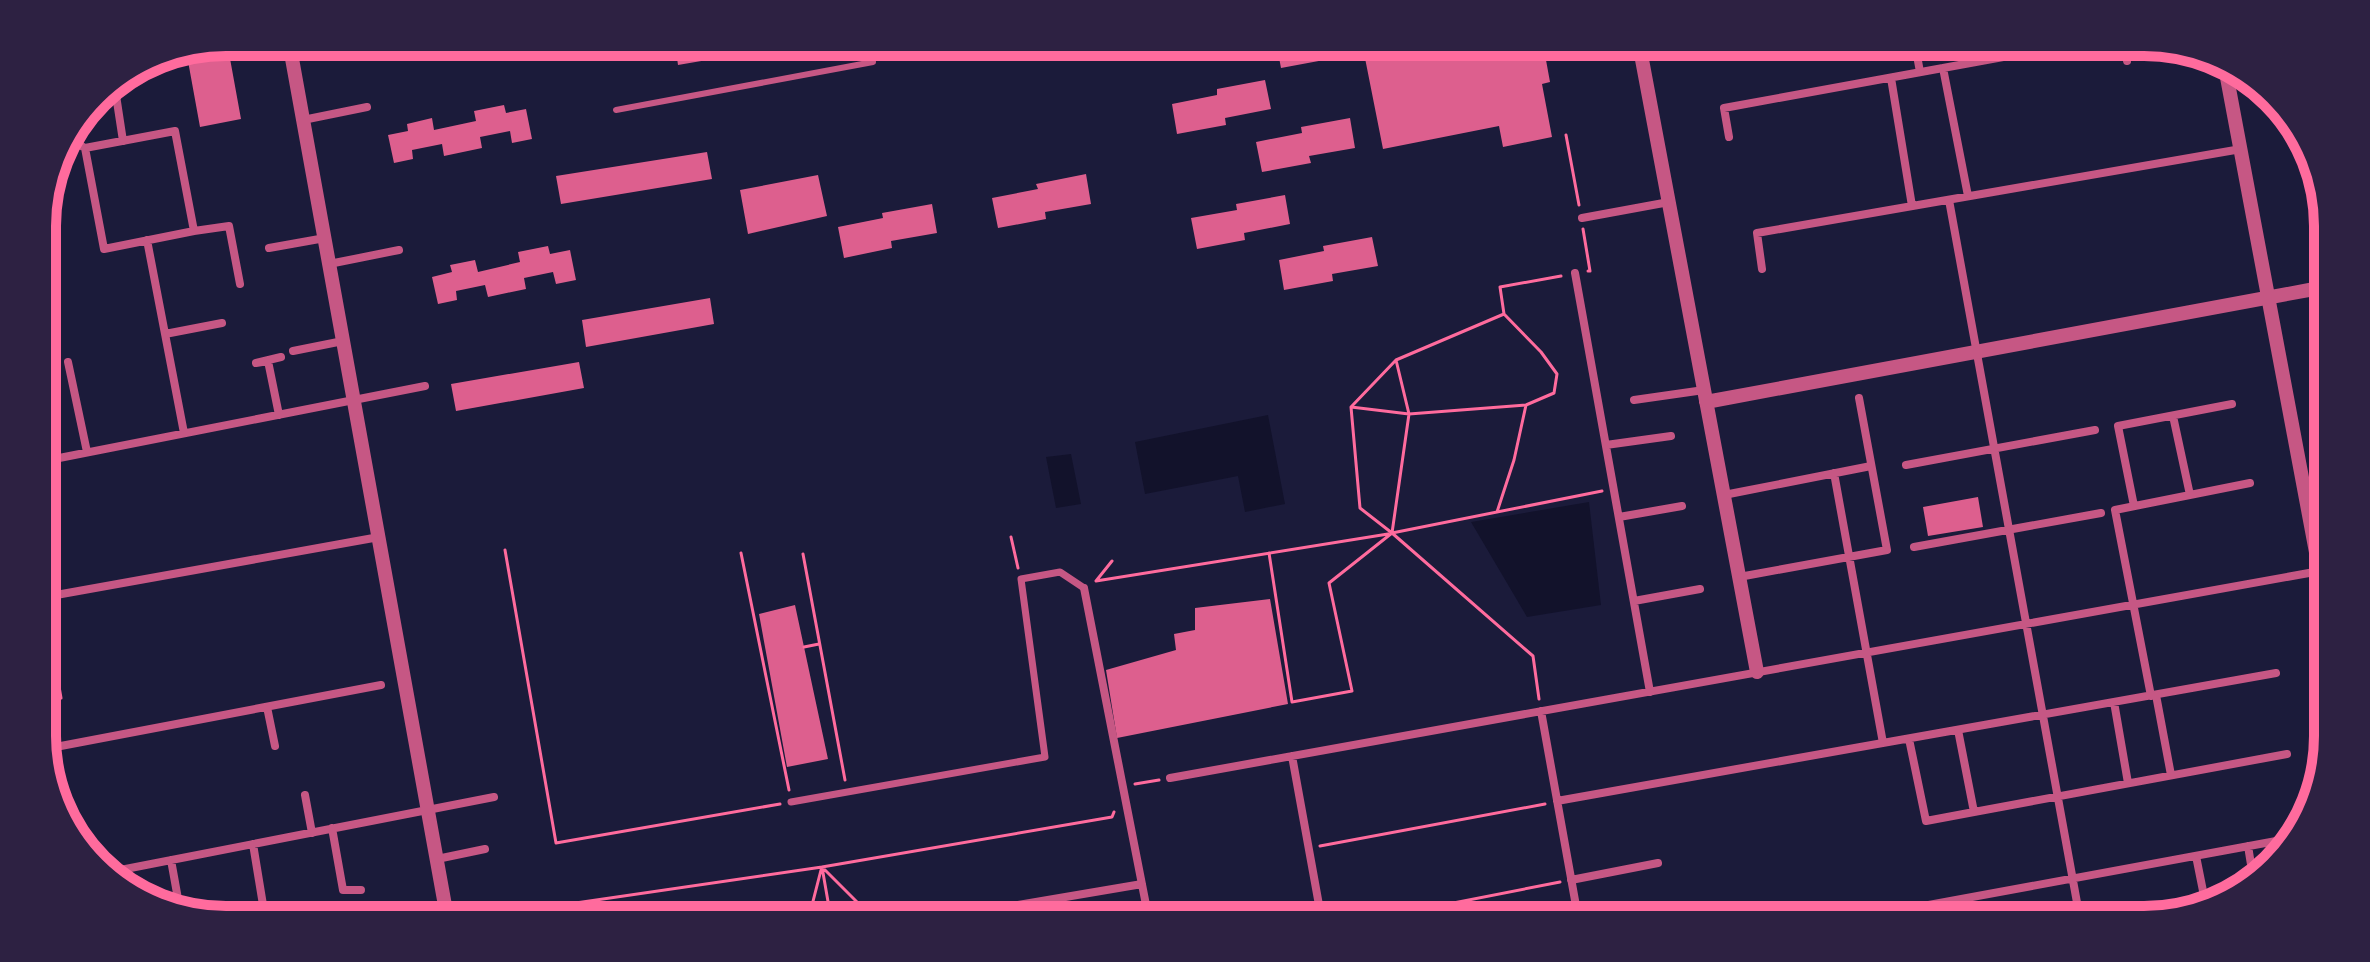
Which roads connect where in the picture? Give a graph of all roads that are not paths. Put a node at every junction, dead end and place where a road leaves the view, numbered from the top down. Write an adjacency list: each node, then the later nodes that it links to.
1 (292, 56): 14 (street)
2 (872, 56): 13 (lane)
3 (1641, 56): 22 (street)
4 (1917, 56): 7 (street)
5 (2009, 56): 6 (street)
6 (1943, 68): 7 (street); 20 (street)
7 (1920, 72): 9 (street)
8 (2226, 77): 71 (lane)
9 (1891, 78): 15 (street); 23 (street)
10 (2226, 78): 19 (street)
11 (116, 96): 16 (street)
12 (367, 107): 14 (street)
13 (616, 110)
14 (303, 120): 26 (street)
15 (1729, 137)
16 (123, 141): 18 (street); 25 (street)
17 (78, 144): 18 (street)
18 (85, 148): 27 (street)
19 (2241, 149): 20 (street); 35 (street)
20 (1968, 196): 21 (street)
21 (1949, 200): 23 (street); 40 (street)
22 (1669, 202): 24 (street); 44 (street)
23 (1912, 206): 31 (street)
24 (1582, 218)
25 (194, 231): 27 (street); 33 (street)
26 (325, 238): 28 (street); 30 (street)
27 (147, 240): 37 (street)
28 (269, 248)
29 (399, 250): 30 (street)
30 (329, 264): 38 (street)
31 (1762, 269)
32 (1575, 273): 54 (street)
33 (240, 284)
34 (2314, 289): 35 (street)
35 (2269, 298): 40 (street); 70 (street)
36 (222, 323): 37 (street)
37 (165, 334): 52 (street)
38 (343, 341): 39 (street); 46 (street)
39 (293, 351)
40 (1977, 352): 44 (street); 55 (street)
41 (281, 357): 49 (street)
42 (68, 362): 56 (street)
43 (425, 386): 46 (street)
44 (1705, 396): 47 (street); 62 (street)
45 (1859, 398): 59 (street)
46 (354, 400): 49 (street); 69 (street)
47 (1634, 400)
48 (2232, 404): 50 (street)
49 (279, 415): 52 (street)
50 (2173, 416): 63 (street); 65 (street)
51 (2095, 430): 55 (street)
52 (184, 433): 56 (street)
53 (1671, 436): 54 (street)
54 (1606, 445): 67 (street)
55 (1994, 449): 58 (street); 68 (street)
56 (87, 452): 57 (street)
57 (56, 458)
58 (1906, 465)
59 (1871, 466): 60 (street); 73 (street)
60 (1834, 473): 62 (street); 73 (street)
61 (2250, 483): 63 (street)
62 (1724, 495): 74 (street)
63 (2190, 495): 65 (street)
64 (1682, 506): 67 (street)
65 (2134, 506): 80 (street)
66 (2101, 513): 68 (street)
67 (1619, 517): 79 (street)
68 (2009, 530): 72 (street); 81 (street)
69 (379, 537): 78 (street); 107 (street)
70 (2314, 540)
71 (2314, 541)
72 (1914, 547)
73 (1849, 557): 74 (street); 82 (street)
74 (1739, 577): 83 (street)
75 (2314, 579): 80 (street)
76 (1084, 588): 106 (street); 123 (street)
77 (1700, 589): 79 (street)
78 (56, 595)
79 (1634, 601): 86 (street)
80 (2133, 604): 81 (street); 87 (street)
81 (2026, 624): 82 (street); 91 (street)
82 (1866, 653): 83 (street); 94 (street)
83 (1757, 672): 86 (street)
84 (2276, 673): 87 (street)
85 (381, 685): 89 (street)
86 (1650, 692): 90 (street)
87 (2154, 695): 88 (street); 99 (street)
88 (2114, 702): 91 (street); 101 (street)
89 (267, 707): 95 (street); 96 (street)
90 (1541, 711): 98 (street); 105 (street)
91 (2043, 715): 92 (street); 103 (street)
92 (1958, 730): 93 (street); 108 (street)
93 (1909, 739): 94 (street); 108 (street)
94 (1883, 743): 105 (street)
95 (275, 746)
96 (56, 747)
97 (2287, 754): 99 (street)
98 (1292, 756): 100 (street); 131 (street)
99 (2171, 775): 101 (street)
100 (1170, 778)
101 (2128, 783): 103 (street)
102 (305, 795): 110 (street)
103 (2057, 795): 108 (street); 121 (street)
104 (494, 797): 107 (street)
105 (1557, 801): 122 (street)
106 (791, 802)
107 (428, 810): 109 (street); 116 (street)
108 (1974, 812)
109 (332, 828): 110 (street); 124 (street)
110 (312, 833): 112 (street)
111 (2277, 841): 113 (street)
112 (253, 844): 117 (street); 127 (street)
113 (2248, 846): 115 (street); 119 (street)
114 (485, 849): 116 (street)
115 (2196, 856): 121 (street); 125 (street)
116 (437, 859): 128 (street)
117 (171, 860): 120 (street); 126 (street)
118 (1658, 863): 122 (street)
119 (2251, 867)
120 (122, 870)
121 (2072, 878): 133 (street); 134 (street)
122 (1571, 880): 132 (street)
123 (1142, 884): 129 (street); 130 (street)
124 (361, 890)
125 (2204, 895)
126 (178, 899)
127 (263, 906)
128 (445, 906)
129 (1012, 906)
130 (1146, 906)
131 (1319, 906)
132 (1576, 906)
133 (1922, 906)
134 (2077, 906)

